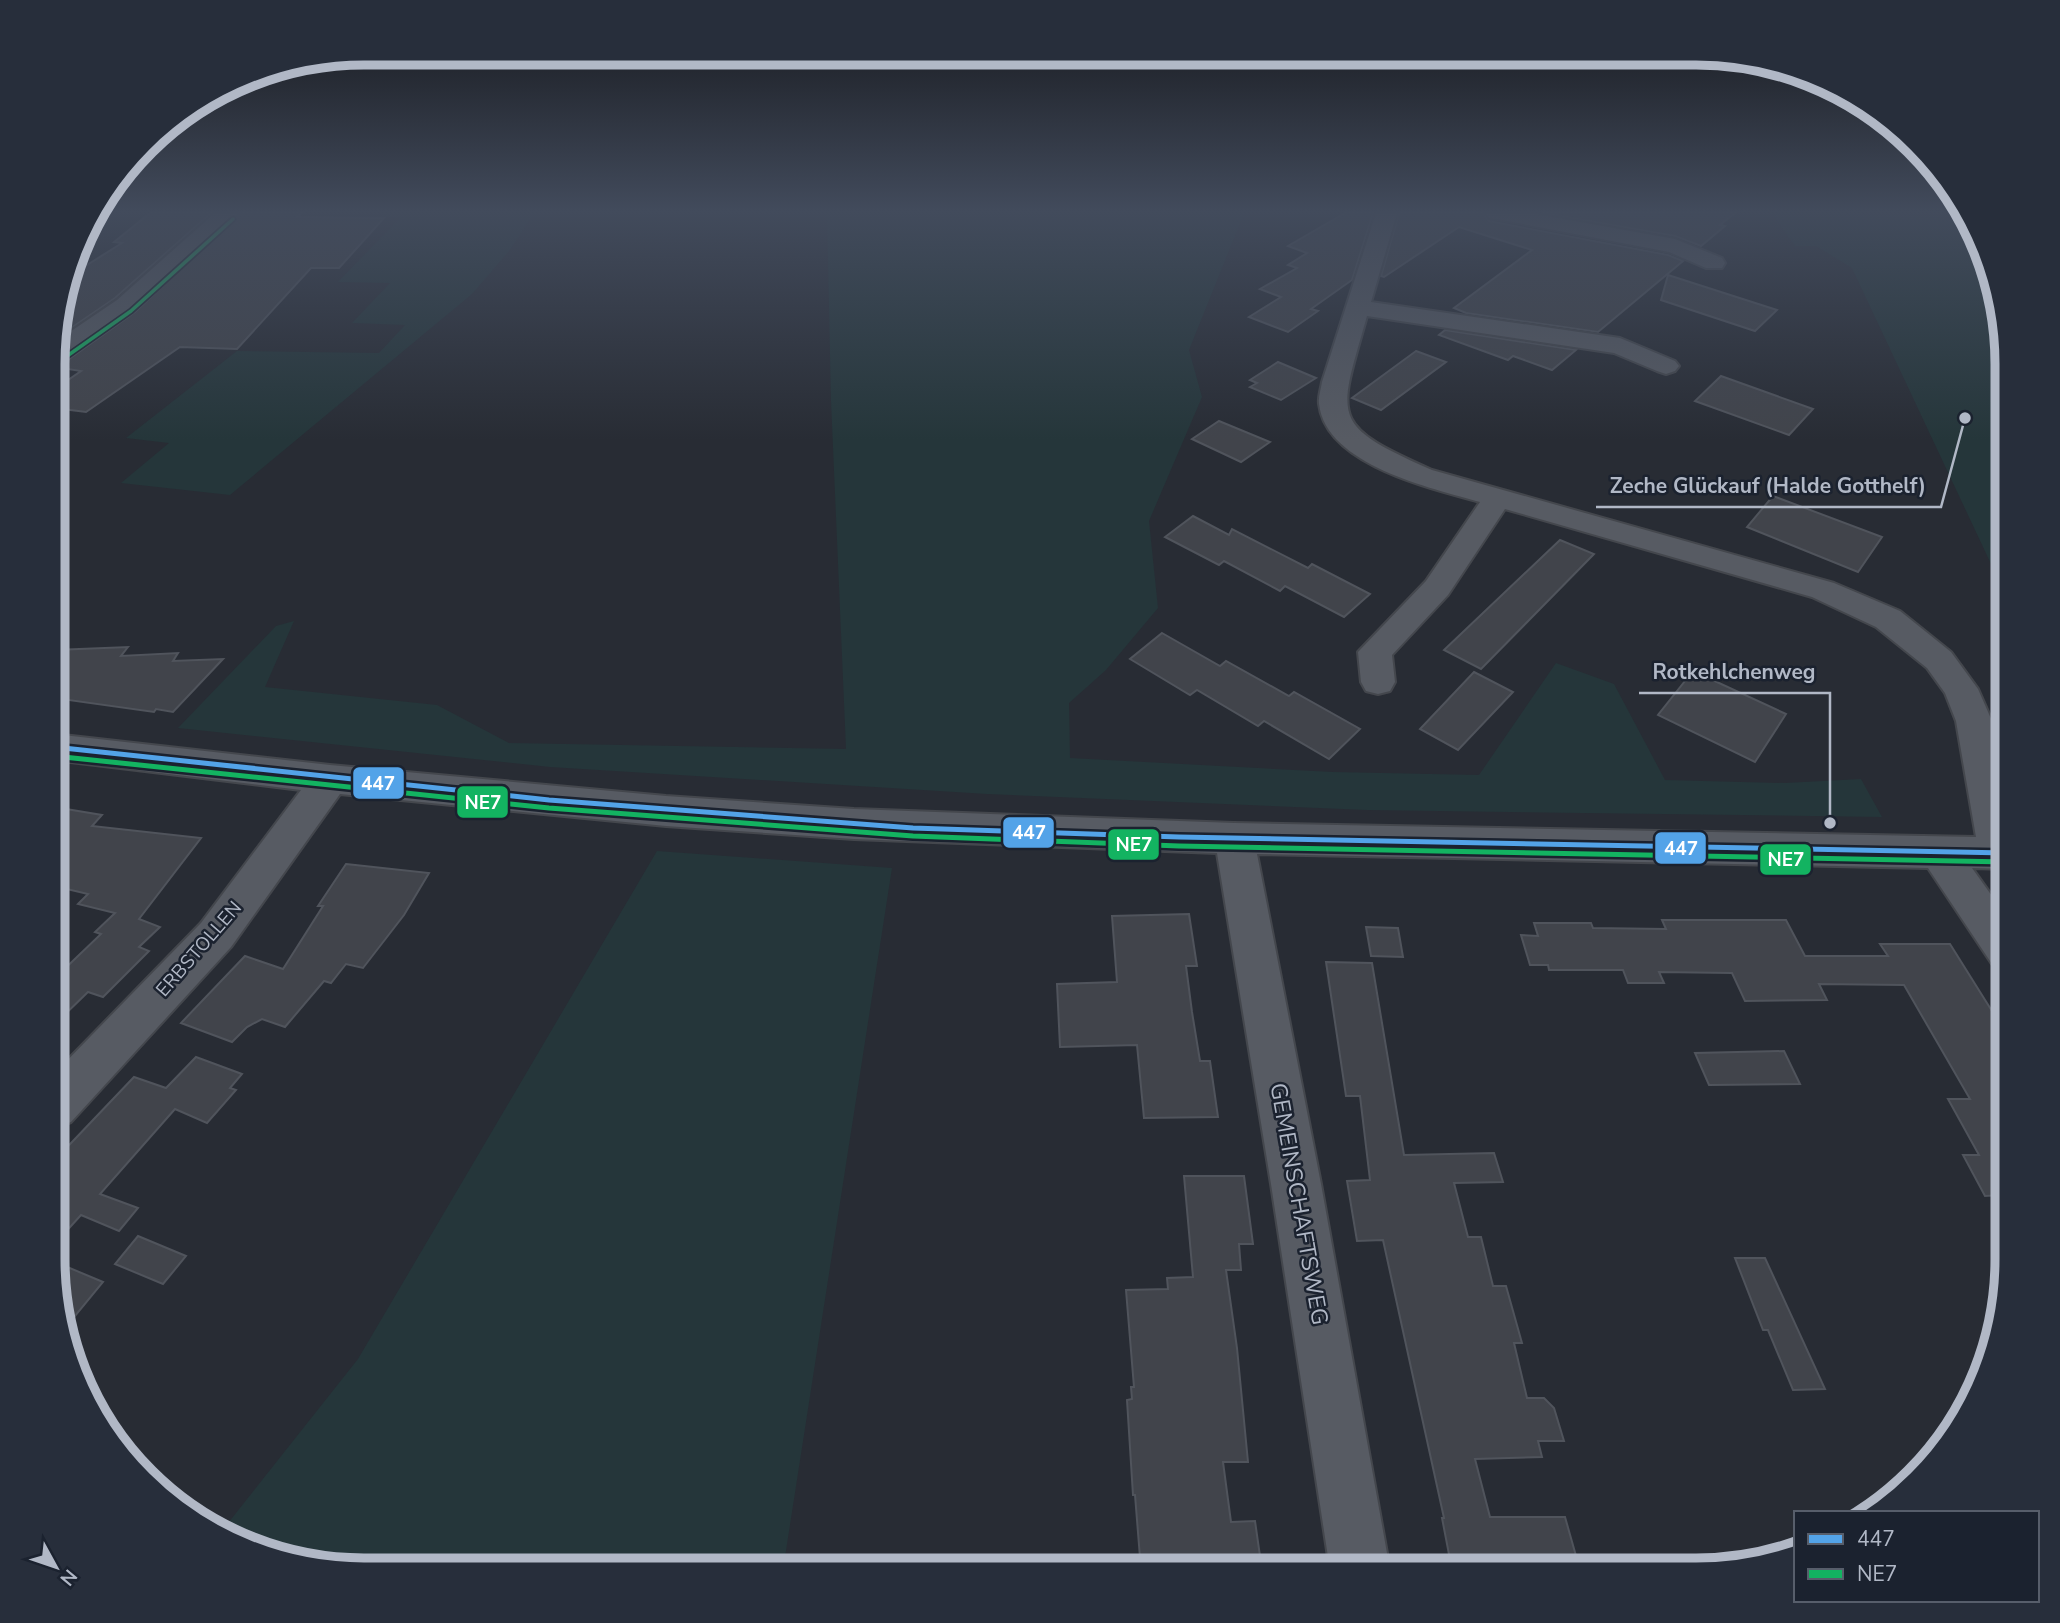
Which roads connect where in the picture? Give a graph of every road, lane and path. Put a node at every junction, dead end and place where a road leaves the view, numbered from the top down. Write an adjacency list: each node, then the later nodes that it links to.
1 (144, 289): 4 (street)
2 (1363, 289): 3 (street)
3 (1357, 307): 5 (street); 6 (street)
4 (65, 347)
5 (1666, 366)
6 (1497, 498): 7 (street); 10 (street)
7 (1378, 682)
8 (65, 748): 9 (street)
9 (330, 779): 11 (street); 15 (street, ERBSTOLLEN)
10 (1995, 817)
11 (1234, 838): 13 (street); 16 (street, GEMEINSCHAFTSWEG)
12 (1995, 853): 13 (street)
13 (1940, 854): 14 (street)
14 (1995, 934)
15 (65, 1094)
16 (1358, 1558)

